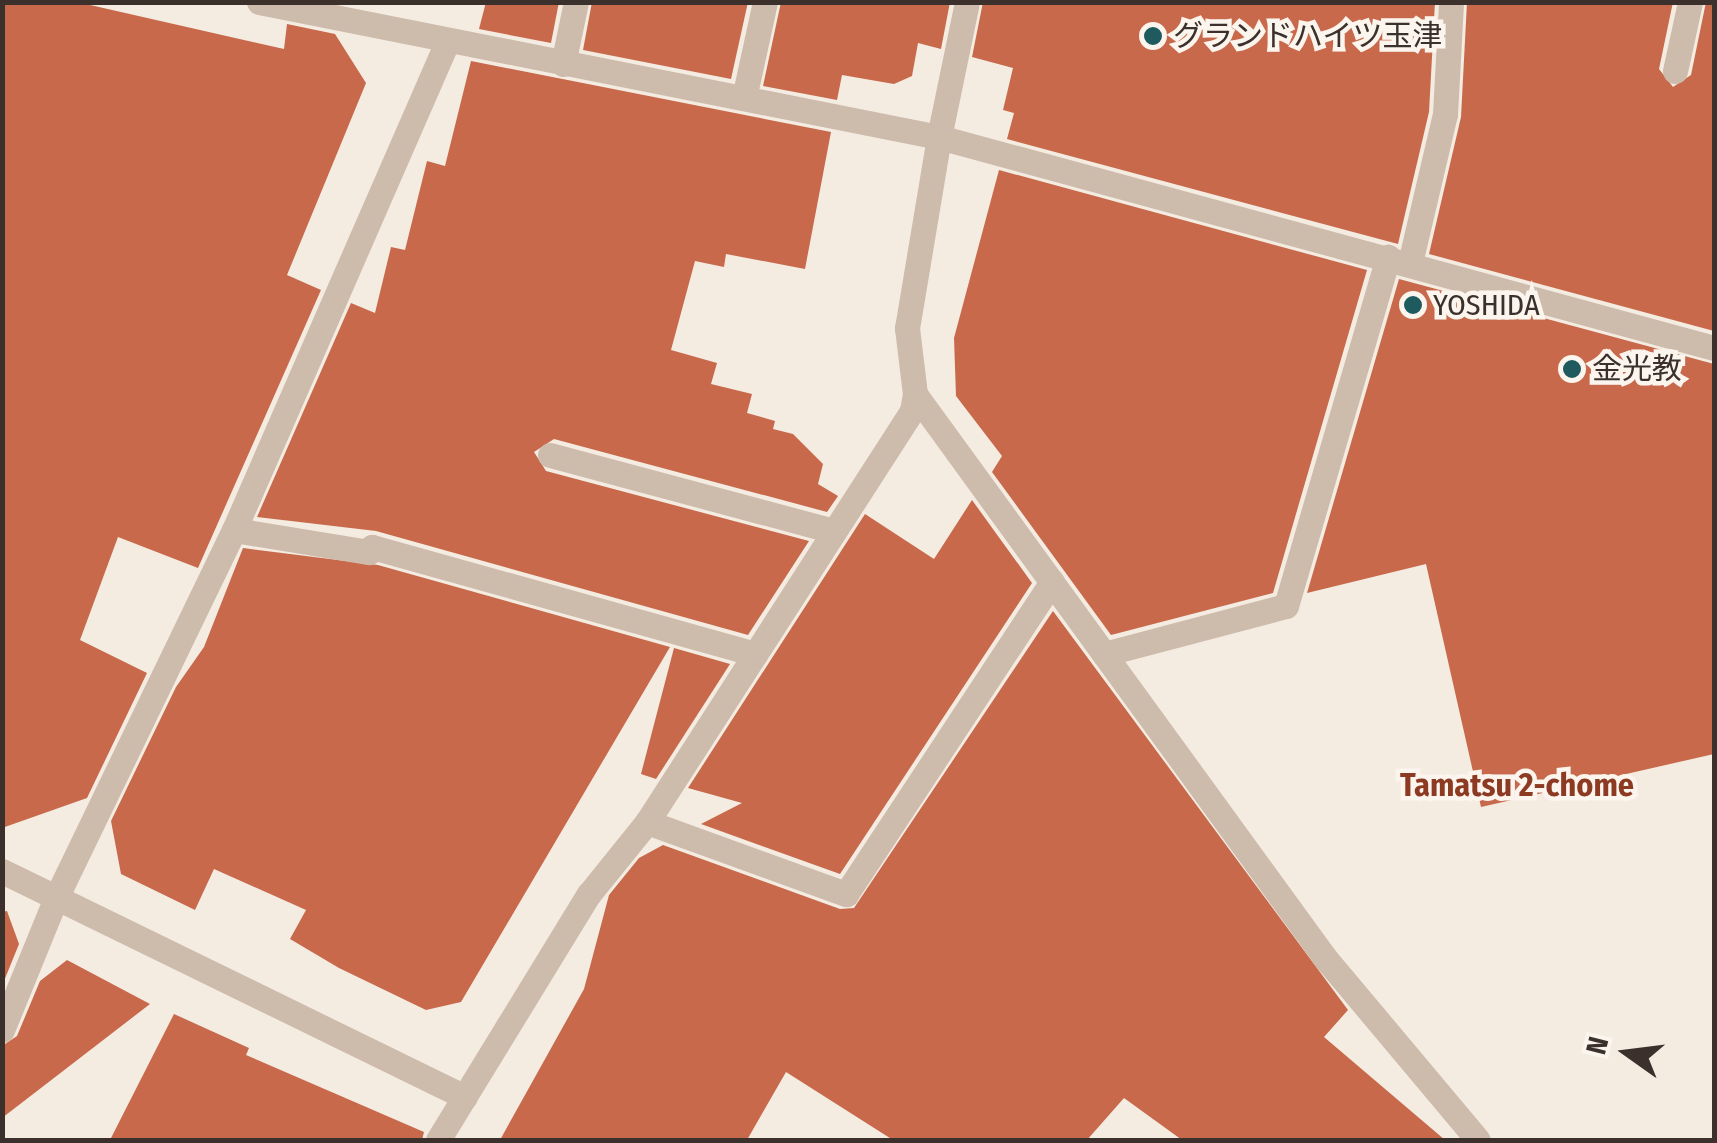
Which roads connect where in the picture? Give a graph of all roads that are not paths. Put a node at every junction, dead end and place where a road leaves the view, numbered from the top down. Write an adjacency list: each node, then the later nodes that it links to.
1 (259, 2): 7 (street)
2 (576, 2): 8 (street)
3 (765, 2): 10 (street)
4 (967, 2): 11 (street)
5 (1451, 2): 12 (street)
6 (1690, 2): 9 (street)
7 (447, 42): 8 (street); 16 (street)
8 (563, 64): 10 (street)
9 (1674, 72)
10 (744, 98): 11 (street)
11 (940, 137): 12 (street); 14 (street)
12 (1399, 260): 13 (street); 20 (street)
13 (1714, 348)
14 (915, 394): 17 (street); 18 (street)
15 (550, 456): 17 (street)
16 (234, 530): 19 (street); 23 (street)
17 (834, 530): 19 (street)
18 (1052, 582): 20 (street); 21 (street)
19 (755, 654): 21 (street)
20 (1104, 654): 26 (street)
21 (647, 822): 25 (street)
22 (2, 872): 23 (street)
23 (56, 898): 24 (street); 25 (street)
24 (2, 1030)
25 (466, 1097): 27 (street)
26 (1450, 1130): 28 (street)
27 (438, 1140)
28 (1478, 1140)

